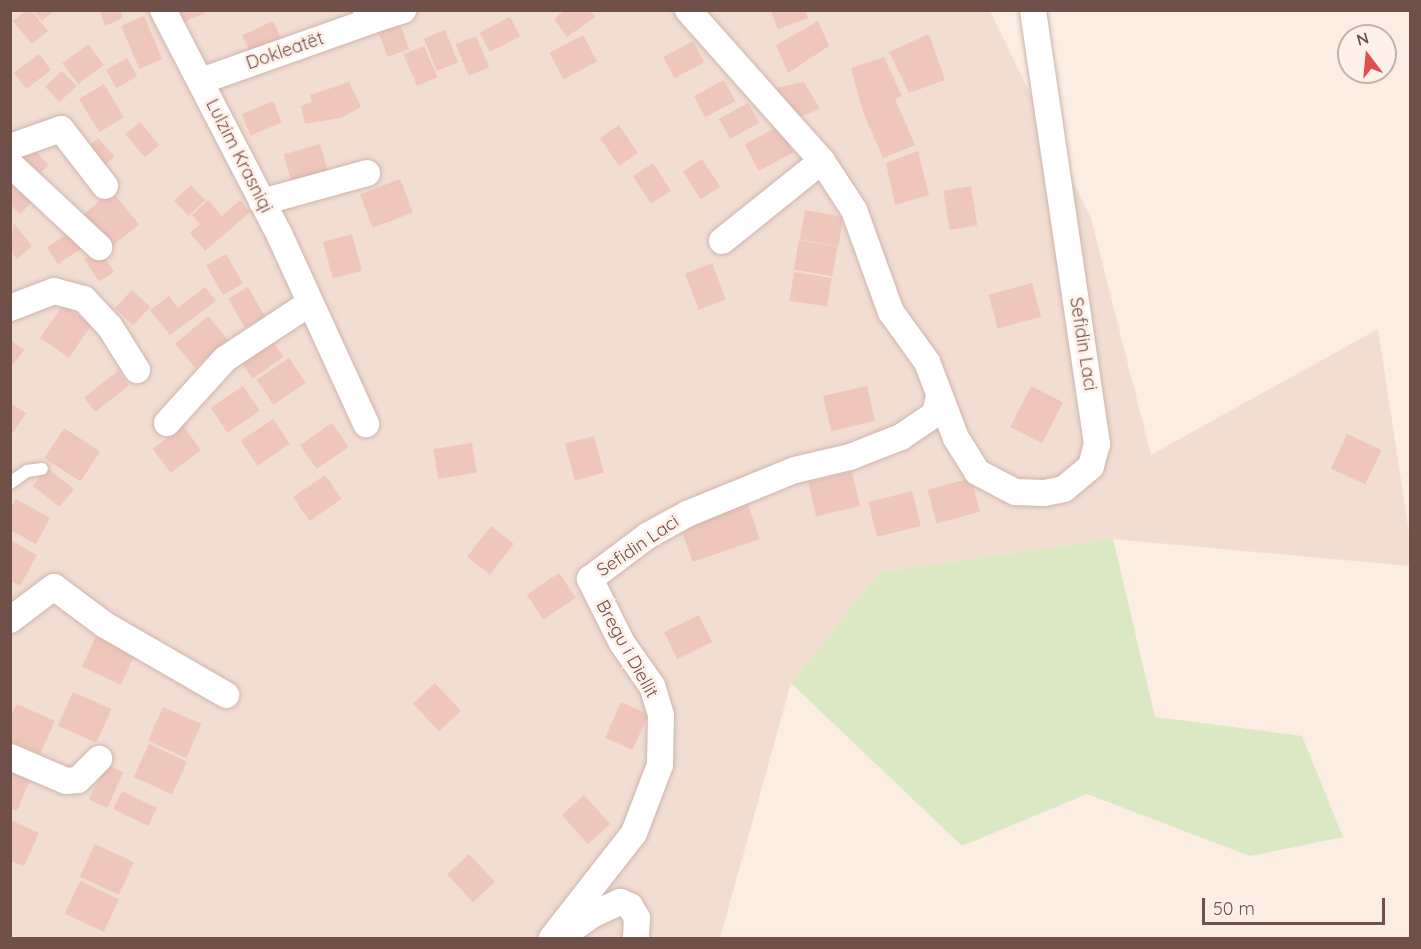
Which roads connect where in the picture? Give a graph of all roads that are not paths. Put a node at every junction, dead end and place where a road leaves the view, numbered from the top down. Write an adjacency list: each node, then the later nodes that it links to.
1 (163, 10): 6 (street, Lulzim Krasniqi)
2 (403, 10): 5 (street, Dokleatët)
3 (688, 10): 8 (street, Sefidin Laci)
4 (1033, 10): 18 (street, Sefidin Laci)
5 (368, 16): 6 (street, Dokleatët)
6 (201, 81): 12 (street, Lulzim Krasniqi)
7 (10, 147): 11 (street)
8 (822, 161): 13 (street); 18 (street, Sefidin Laci)
9 (10, 164): 14 (street)
10 (367, 173): 12 (street)
11 (105, 186)
12 (262, 202): 15 (street, Lulzim Krasniqi)
13 (722, 241)
14 (99, 247)
15 (310, 303): 19 (street); 20 (street, Lulzim Krasniqi)
16 (10, 308): 17 (street)
17 (137, 370)
18 (939, 396): 23 (street, Sefidin Laci)
19 (167, 423)
20 (366, 424)
21 (42, 469): 22 (lane)
22 (10, 483)
23 (590, 579): 28 (street, Bregu i Diellit)
24 (10, 620): 25 (street)
25 (226, 695)
26 (10, 757): 27 (street)
27 (99, 759)
28 (552, 939)
29 (559, 939): 30 (street)
30 (636, 939)

